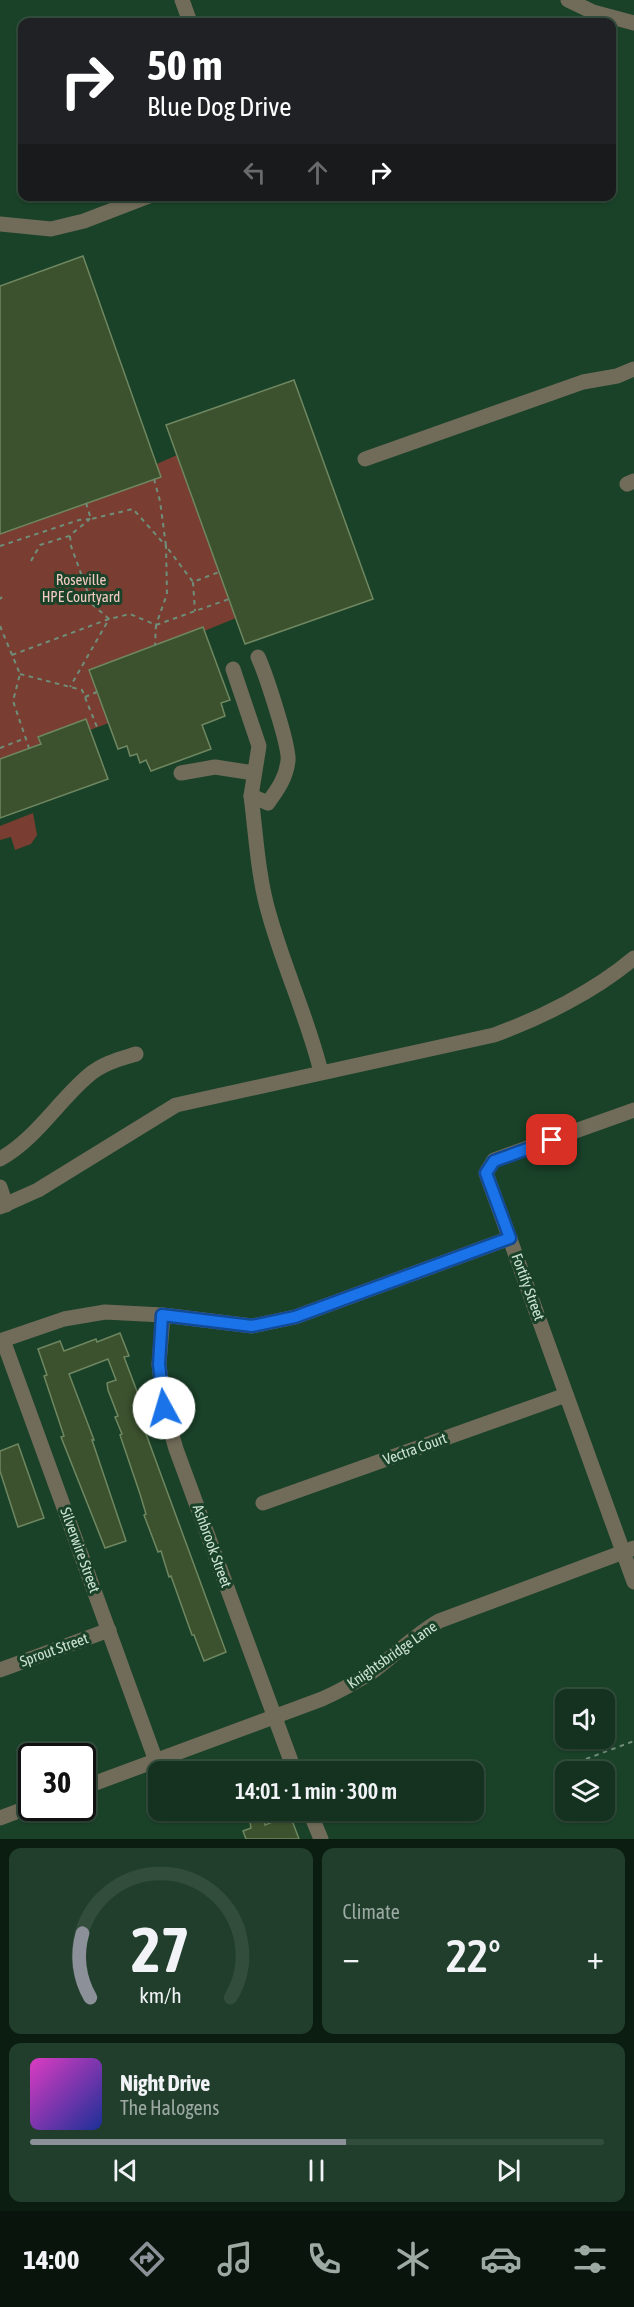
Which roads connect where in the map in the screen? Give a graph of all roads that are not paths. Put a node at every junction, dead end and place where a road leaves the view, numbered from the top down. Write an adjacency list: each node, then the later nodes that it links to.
1 (182, 0): 3 (street)
2 (568, 0): 4 (street)
3 (189, 18)
4 (615, 18)
5 (616, 18): 6 (street)
6 (634, 23)
7 (136, 201): 8 (street)
8 (0, 224)
9 (634, 369): 10 (street)
10 (365, 459)
11 (258, 657): 15 (street)
12 (233, 669): 14 (street)
13 (181, 773): 14 (street)
14 (254, 773): 15 (street)
15 (251, 796): 18 (street)
16 (634, 958): 18 (street)
17 (136, 1054): 20 (street)
18 (321, 1072): 22 (street)
19 (633, 1115): 23 (street, Fortify Street)
20 (0, 1159)
21 (0, 1187): 22 (street)
22 (3, 1206)
23 (510, 1238): 24 (street); 26 (street, Fortify Street)
24 (162, 1315): 25 (street); 32 (street, Ashbrook Street)
25 (2, 1341): 30 (street, Silverwire Street)
26 (566, 1395): 27 (street, Vectra Court); 28 (street, Fortify Street)
27 (263, 1503)
28 (629, 1550): 29 (street, Fortify Street); 32 (street, Knightsbridge Lane)
29 (634, 1582)
30 (108, 1630): 31 (street, Sprout Street); 33 (street, Silverwire Street)
31 (0, 1670)
32 (276, 1717): 33 (street, Knightsbridge Lane); 34 (street, Ashbrook Street)
33 (156, 1761)
34 (291, 1761)
35 (148, 1764): 36 (street, Knightsbridge Lane)
36 (96, 1783)
37 (18, 1811): 38 (street)
38 (0, 1818)
39 (314, 1821): 40 (street)
40 (321, 1839)

